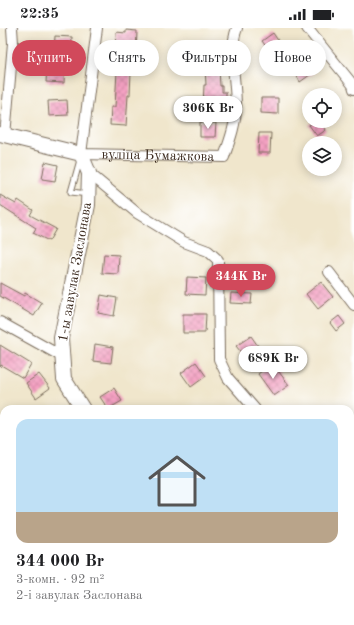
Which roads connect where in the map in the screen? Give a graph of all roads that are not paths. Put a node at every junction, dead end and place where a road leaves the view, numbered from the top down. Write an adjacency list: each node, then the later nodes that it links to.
1 (12, 28): 6 (street, вуліца Бумажкова)
2 (97, 28): 7 (street, вуліца Бумажкова)
3 (237, 28): 7 (street, вуліца Бумажкова)
4 (307, 28): 5 (street)
5 (354, 86)
6 (3, 135): 7 (street, вуліца Бумажкова)
7 (81, 154): 8 (street, 1-ы завулак Заслонава); 9 (lane)
8 (89, 173): 9 (street, 1-ы завулак Заслонава); 15 (street)
9 (89, 194): 13 (street, 1-ы завулак Заслонава)
10 (329, 272): 11 (street)
11 (354, 305)
12 (0, 322): 13 (street)
13 (63, 357): 14 (street, 1-ы завулак Заслонава)
14 (80, 405)
15 (252, 405)

